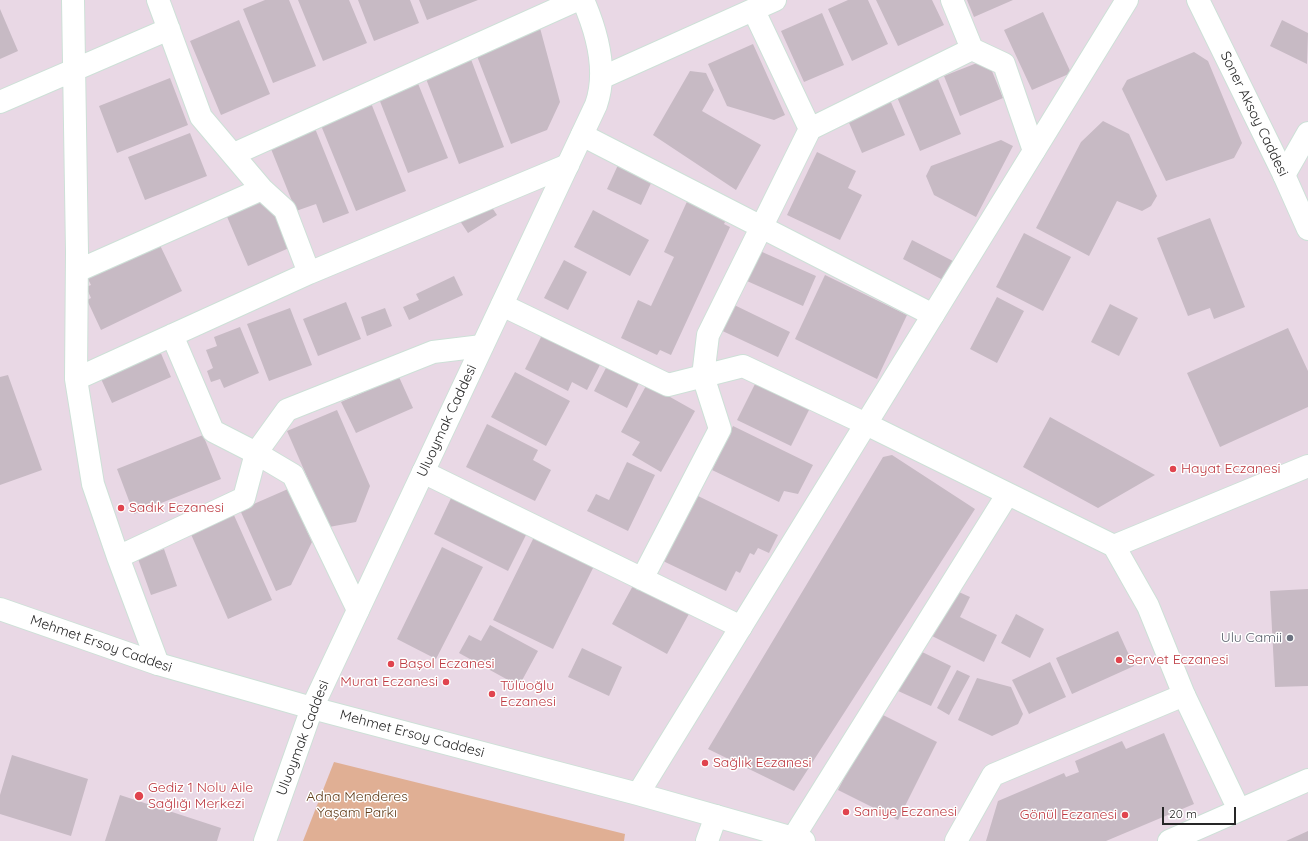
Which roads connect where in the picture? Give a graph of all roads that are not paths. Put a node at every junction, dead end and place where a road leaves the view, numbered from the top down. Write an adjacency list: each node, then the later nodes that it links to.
1 (73, 0): 12 (street)
2 (158, 0): 10 (street)
3 (577, 0): 19 (street)
4 (583, 0): 13 (street, Uluoymak Caddesi)
5 (776, 0): 9 (street)
6 (952, 0): 11 (street)
7 (1127, 0): 18 (street)
8 (1198, 0): 21 (street, Soner Aksoy Caddesi)
9 (754, 11): 13 (street); 15 (street)
10 (169, 29): 12 (street); 19 (street)
11 (972, 49): 15 (street); 18 (street)
12 (75, 70): 14 (street); 25 (street)
13 (601, 78): 17 (street, Uluoymak Caddesi)
14 (0, 102)
15 (810, 129): 23 (street)
16 (1308, 133): 21 (street)
17 (582, 135): 20 (street, Uluoymak Caddesi); 23 (street)
18 (1034, 151): 28 (street)
19 (234, 154): 22 (street)
20 (568, 165): 26 (street); 27 (street, Uluoymak Caddesi)
21 (1284, 176): 24 (street, Soner Aksoy Caddesi)
22 (262, 189): 25 (street); 26 (street)
23 (761, 227): 28 (street); 31 (street)
24 (1308, 229)
25 (77, 271): 32 (street)
26 (309, 273): 29 (street)
27 (502, 305): 30 (street, Uluoymak Caddesi); 31 (street)
28 (933, 314): 33 (street)
29 (172, 335): 32 (street); 34 (street)
30 (482, 346): 34 (street); 36 (street, Uluoymak Caddesi)
31 (703, 376): 33 (street); 40 (street)
32 (76, 379): 39 (street)
33 (866, 424): 37 (street); 43 (street)
34 (256, 453): 39 (street); 42 (street)
35 (1308, 466): 38 (street)
36 (423, 472): 40 (street); 42 (street, Uluoymak Caddesi)
37 (1007, 495): 38 (street); 51 (street)
38 (1114, 546): 45 (street)
39 (118, 557): 44 (street)
40 (642, 579): 43 (street)
41 (0, 610): 44 (street, Mehmet Ersoy Caddesi)
42 (358, 610): 46 (street, Uluoymak Caddesi)
43 (741, 627): 48 (street)
44 (158, 664): 46 (street, Mehmet Ersoy Caddesi)
45 (1184, 696): 49 (street); 54 (street)
46 (312, 708): 48 (street, Mehmet Ersoy Caddesi); 52 (street, Uluoymak Caddesi)
47 (1308, 780): 49 (street)
48 (638, 794): 50 (street, Mehmet Ersoy Caddesi)
49 (1239, 810): 55 (street)
50 (716, 816): 51 (street, Mehmet Ersoy Caddesi); 53 (street)
51 (798, 840)
52 (265, 841)
53 (707, 841)
54 (956, 841)
55 (1168, 841)

